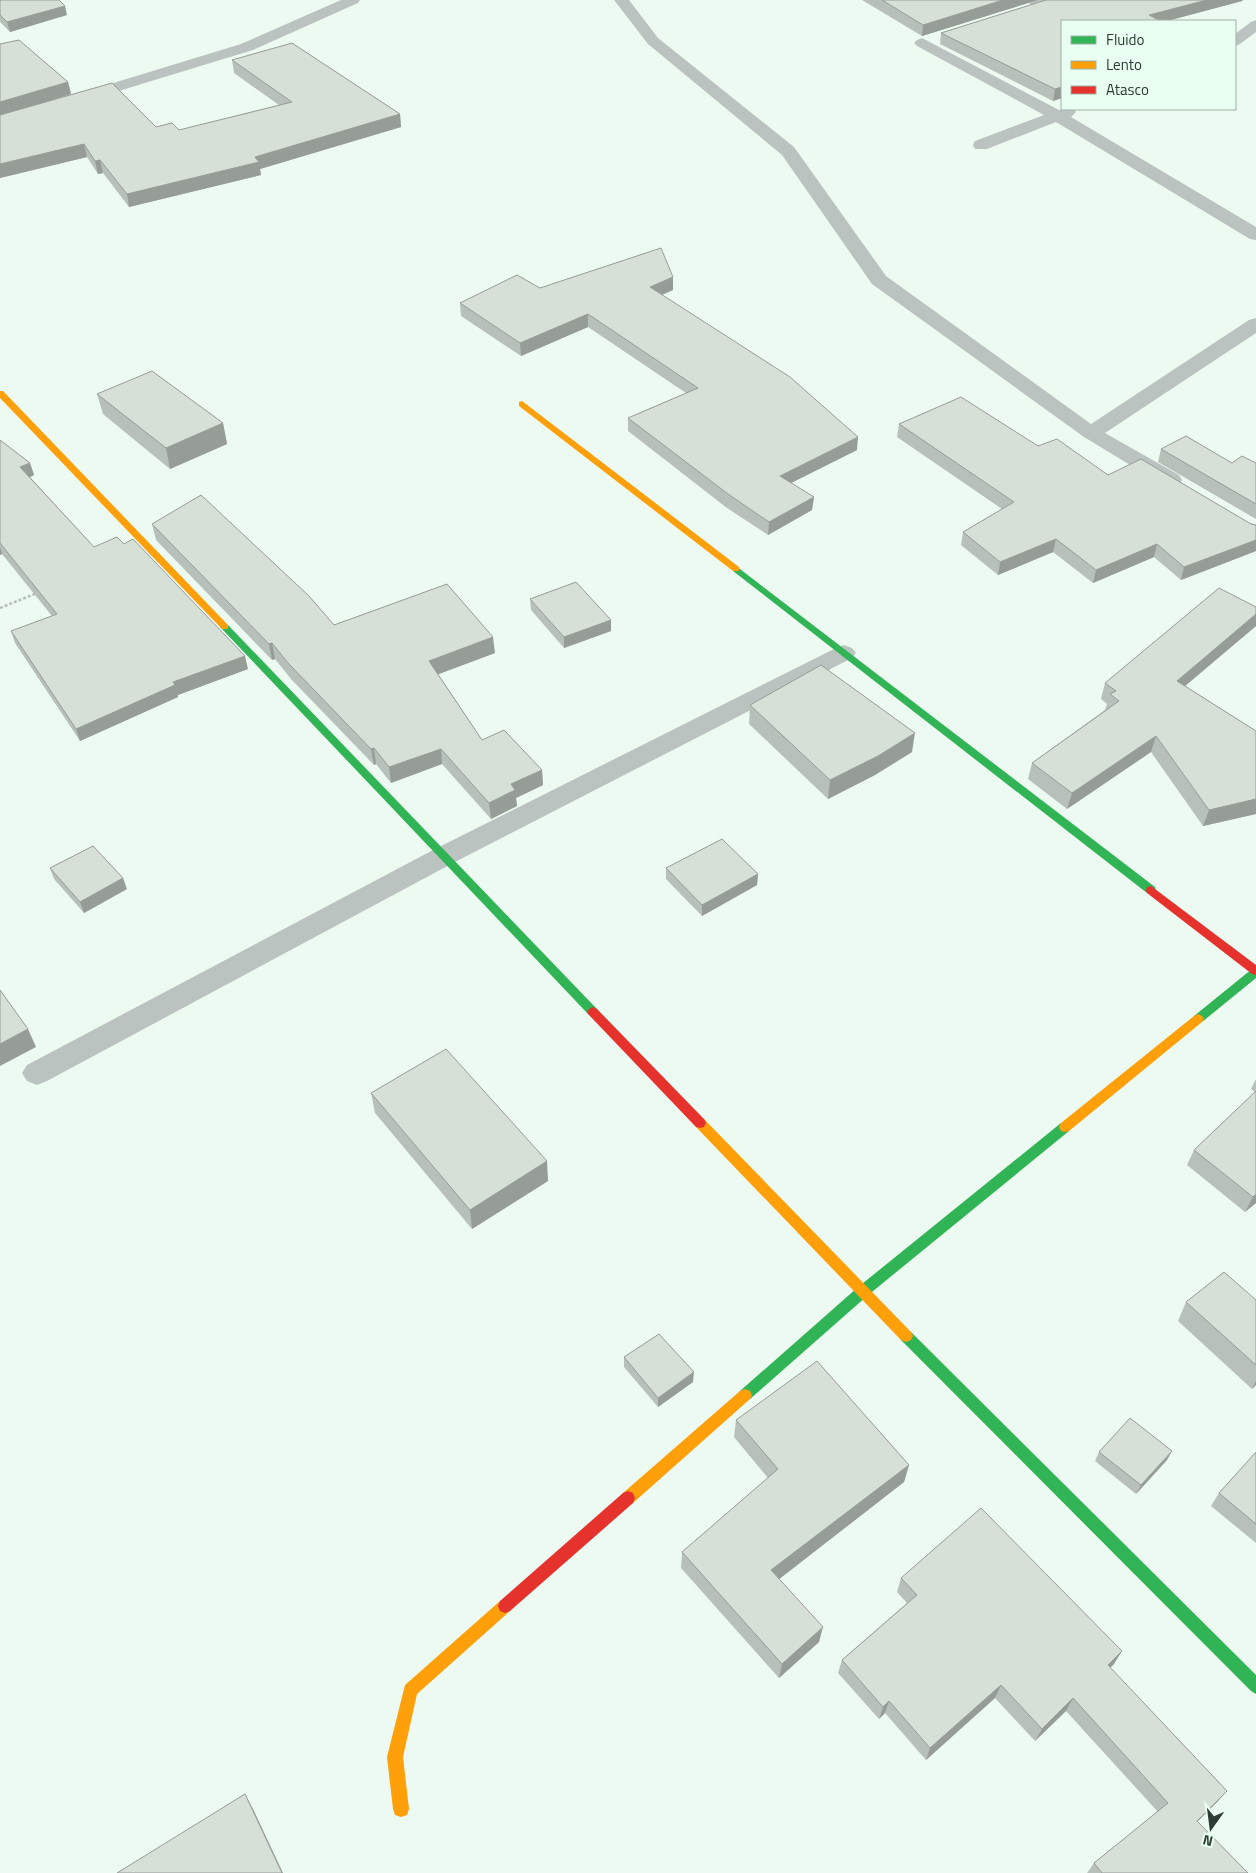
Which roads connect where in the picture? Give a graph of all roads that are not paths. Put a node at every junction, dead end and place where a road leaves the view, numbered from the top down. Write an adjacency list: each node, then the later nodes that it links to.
1 (354, 0): 9 (street)
2 (621, 0): 17 (street)
3 (1059, 0): 4 (street)
4 (1038, 3): 5 (street)
5 (1023, 11)
6 (1256, 25): 8 (street)
7 (940, 37): 11 (street)
8 (1236, 40)
9 (66, 102)
10 (1073, 110): 11 (street)
11 (1056, 115): 12 (street); 13 (street)
12 (981, 145)
13 (1256, 235)
14 (1256, 324): 17 (street)
15 (0, 393): 20 (street)
16 (522, 404): 19 (street)
17 (1091, 433): 18 (street)
18 (1190, 491)
19 (844, 653): 20 (street); 21 (street)
20 (444, 856): 22 (street); 23 (street)
21 (1256, 971): 23 (street)
22 (37, 1073)
23 (862, 1292): 24 (street); 25 (street)
24 (1256, 1686)
25 (401, 1809)

